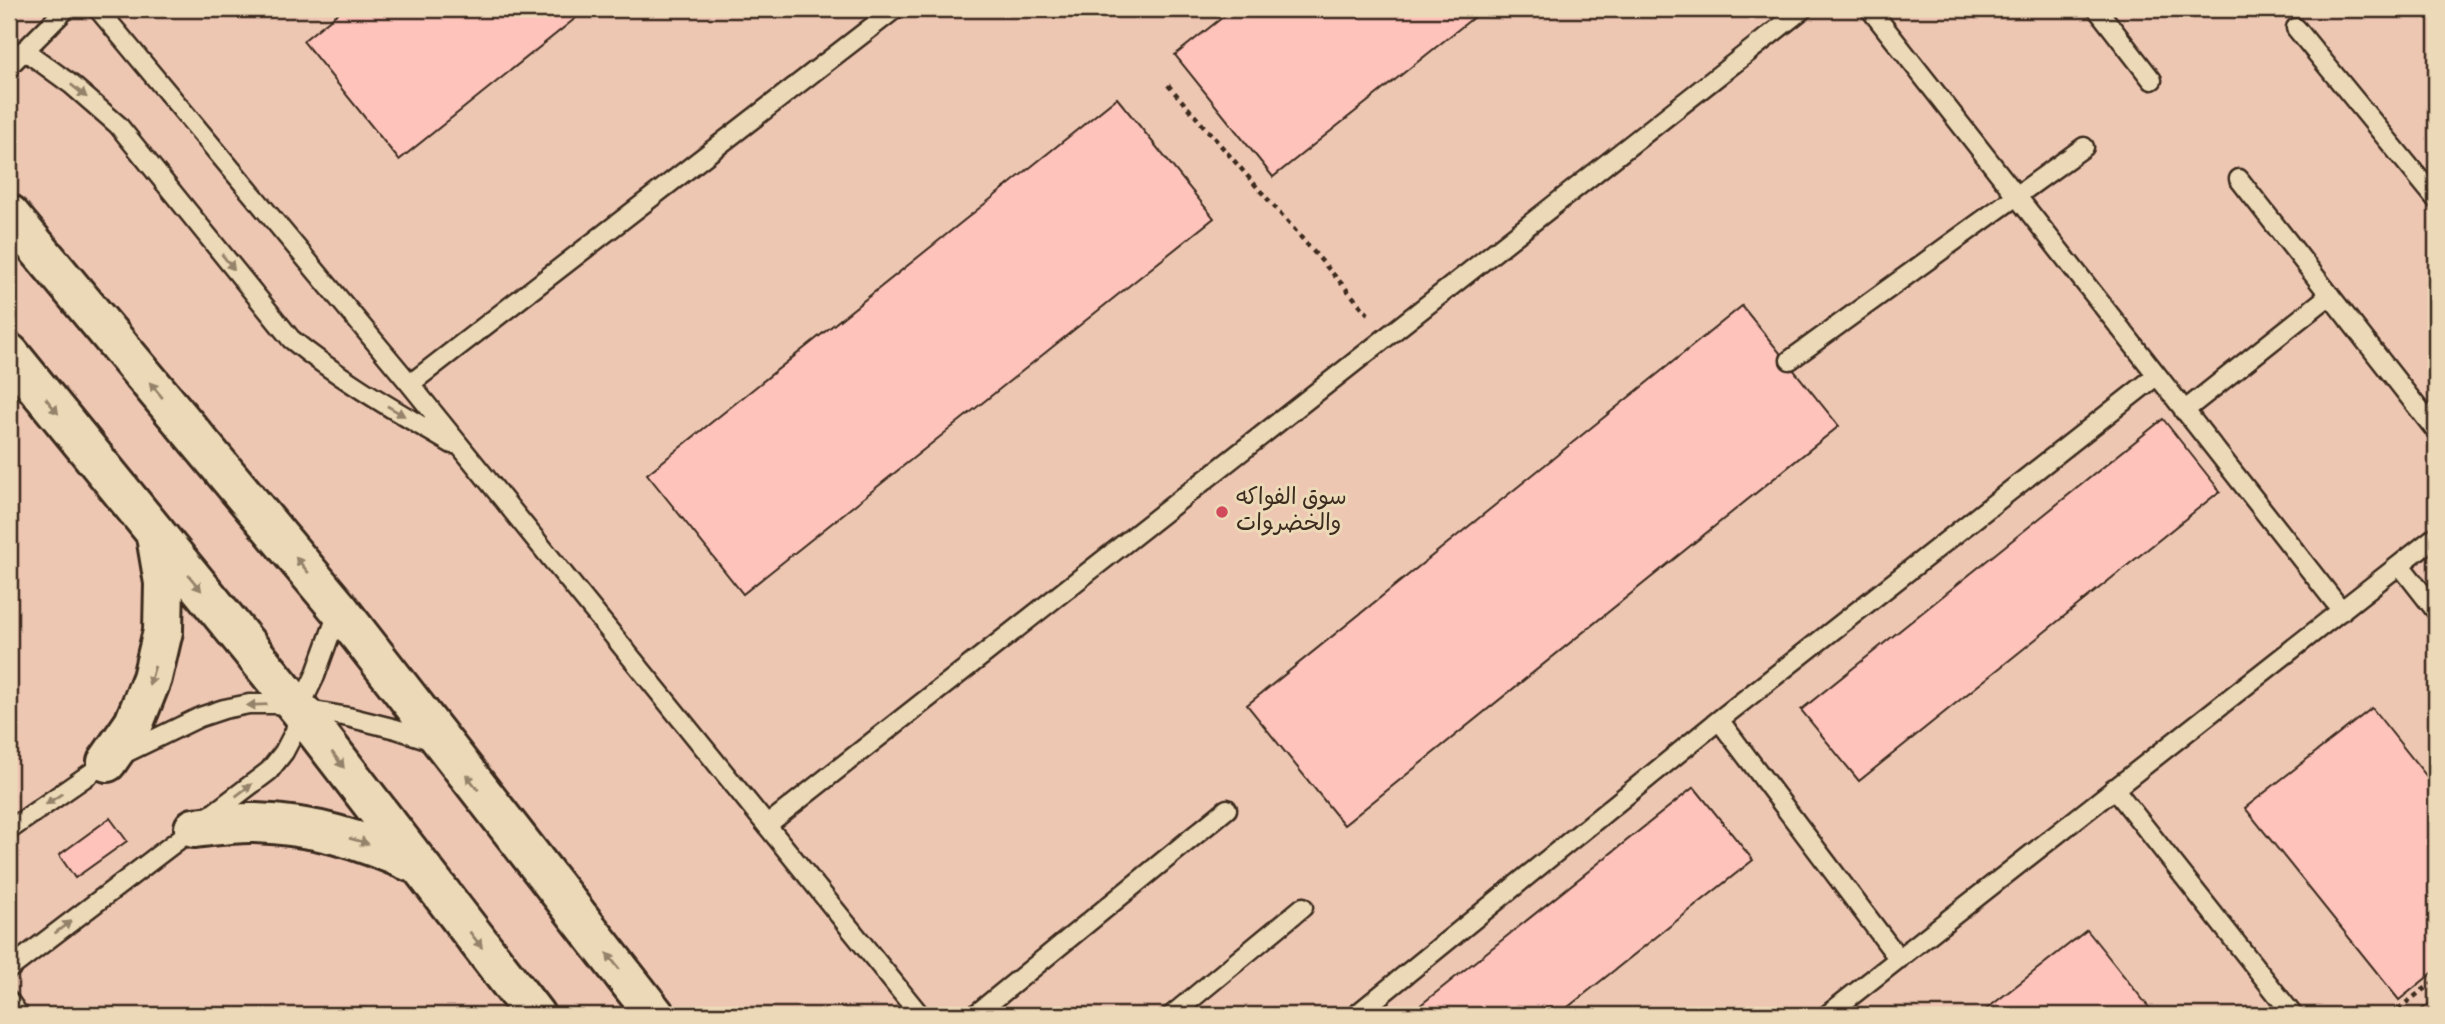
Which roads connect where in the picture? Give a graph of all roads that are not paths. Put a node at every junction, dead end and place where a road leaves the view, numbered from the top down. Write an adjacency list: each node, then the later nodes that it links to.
1 (65, 9): 8 (lane)
2 (98, 9): 20 (lane)
3 (895, 9): 20 (lane)
4 (1803, 9): 36 (lane)
5 (1870, 9): 13 (lane)
6 (2097, 9): 10 (lane)
7 (2296, 29): 14 (lane)
8 (24, 50): 9 (lane); 23 (lane, one-way to 23)
9 (9, 66)
10 (2152, 80)
11 (2084, 147): 13 (lane)
12 (2239, 178): 16 (lane)
13 (2016, 196): 18 (lane); 19 (lane)
14 (2436, 199)
15 (9, 214): 27 (street, one-way to 15)
16 (2330, 295): 21 (lane); 22 (lane)
17 (9, 353): 24 (street, one-way to 24)
18 (1790, 360)
19 (2156, 376): 21 (lane); 31 (lane)
20 (410, 384): 23 (lane)
21 (2184, 411): 28 (lane)
22 (2436, 431)
23 (463, 450): 36 (lane)
24 (156, 536): 30 (street, one-way to 30); 33 (street, one-way to 33)
25 (2436, 536): 26 (lane)
26 (2400, 565): 28 (lane); 29 (lane)
27 (339, 609): 30 (lane); 32 (street)
28 (2342, 611): 34 (lane)
29 (2436, 611)
30 (299, 709): 32 (lane); 33 (lane, one-way to 33); 37 (lane, one-way to 30); 39 (street, one-way to 39)
31 (1719, 720): 41 (lane); 51 (lane)
32 (443, 745): 47 (street, one-way to 32)
33 (107, 762): 38 (lane, one-way to 38)
34 (2114, 788): 41 (lane); 52 (lane)
35 (1227, 809): 49 (lane)
36 (767, 825): 48 (lane)
37 (194, 828): 39 (street, one-way to 39); 42 (lane, one-way to 37)
38 (9, 830)
39 (417, 865): 46 (street, one-way to 46)
40 (1303, 907): 50 (lane)
41 (1899, 959): 44 (lane)
42 (9, 969)
43 (9, 1001): 45 (lane)
44 (1833, 1014)
45 (19, 1015)
46 (535, 1015)
47 (654, 1015)
48 (920, 1015)
49 (975, 1015)
50 (1172, 1015)
51 (1356, 1015)
52 (2293, 1015)

